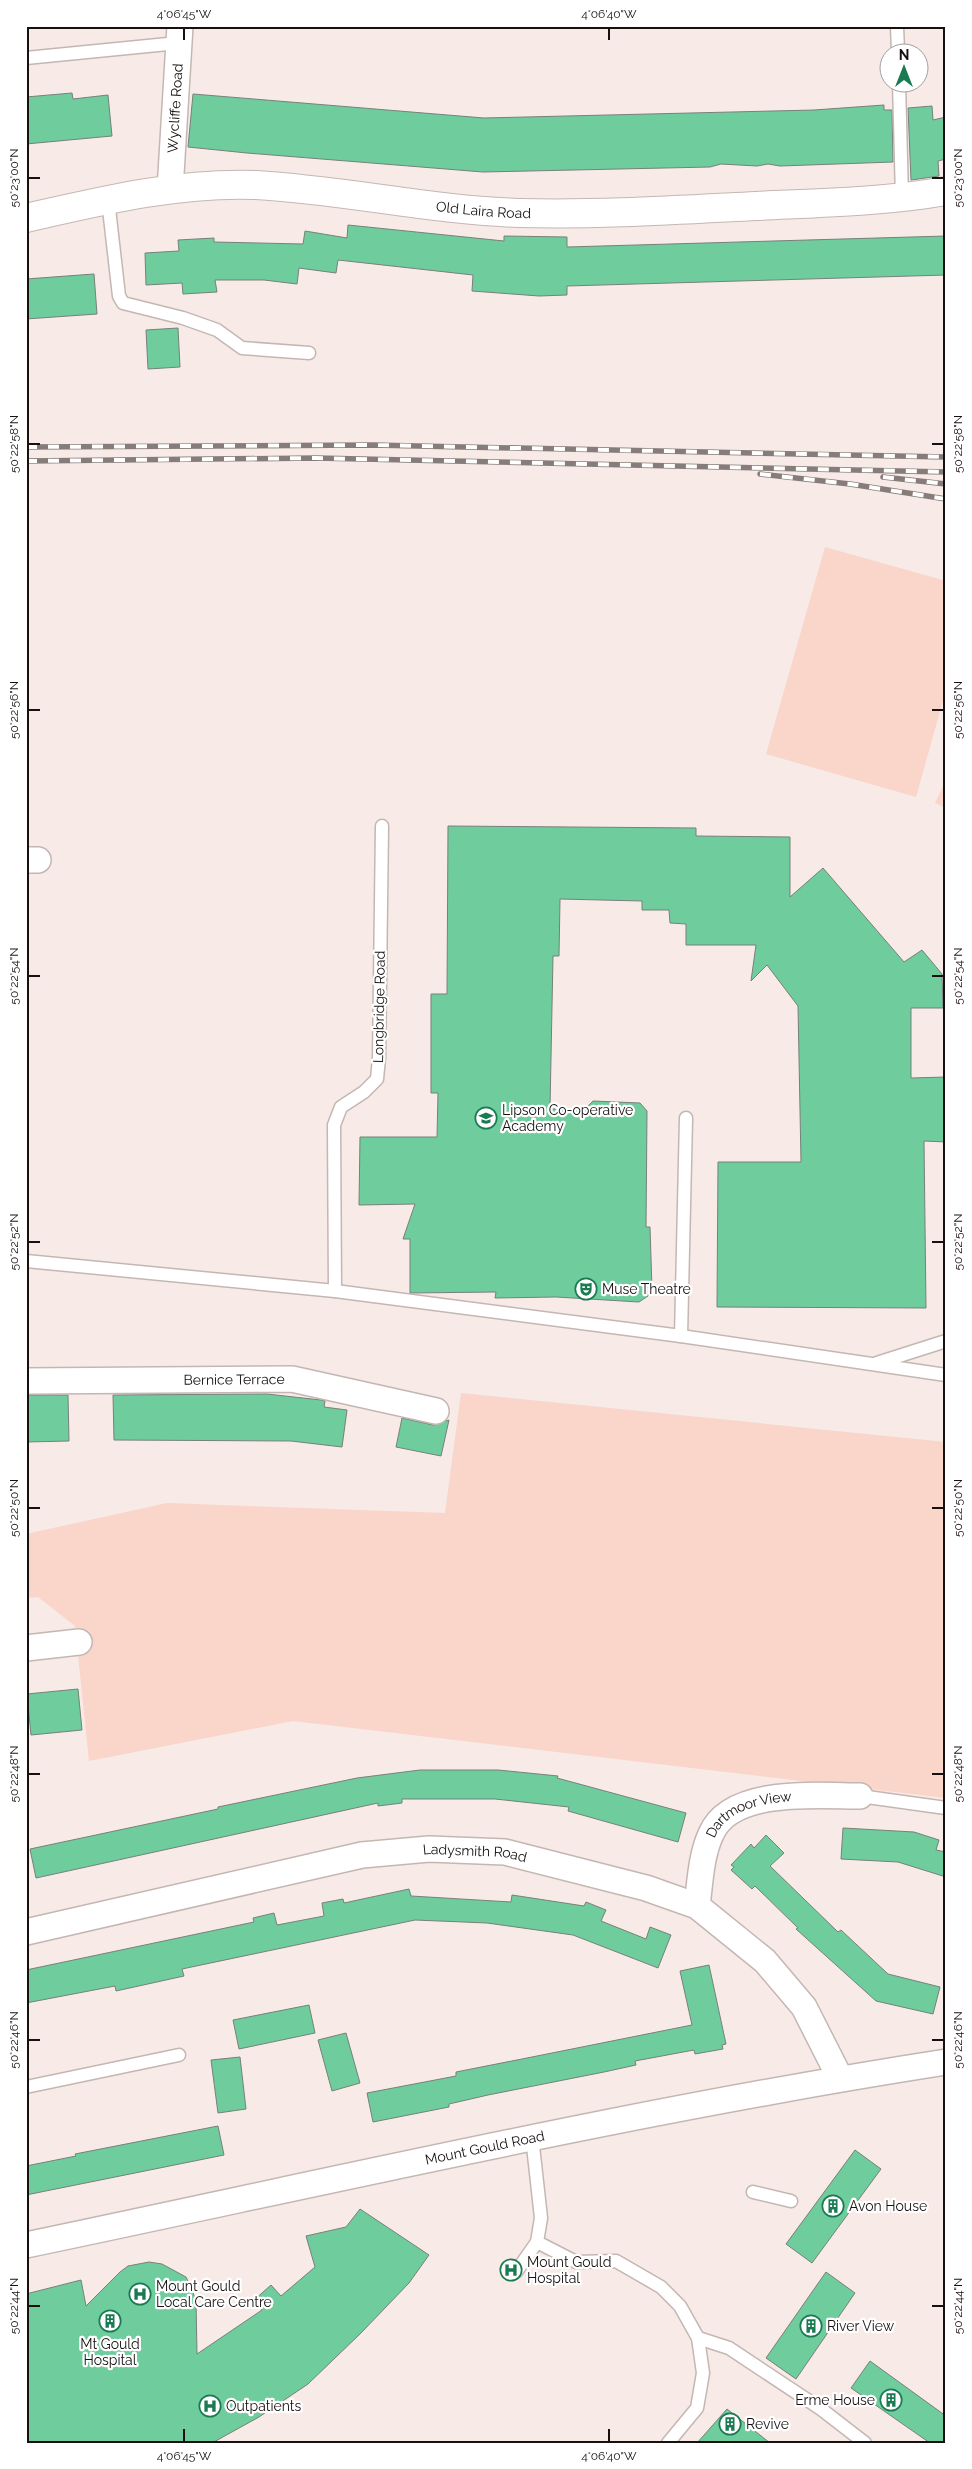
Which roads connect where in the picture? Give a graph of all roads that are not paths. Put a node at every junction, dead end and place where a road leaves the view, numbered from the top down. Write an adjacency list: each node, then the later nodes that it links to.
1 (897, 26): 3 (lane)
2 (179, 34): 4 (lane); 6 (street, Wycliffe Road)
3 (898, 42)
4 (26, 58)
5 (899, 92): 8 (lane)
6 (170, 190): 8 (main road, Old Laira Road); 9 (main road, Old Laira Road)
7 (946, 191): 8 (main road, Old Laira Road)
8 (902, 198)
9 (108, 200): 10 (main road, Old Laira Road); 11 (lane)
10 (26, 218)
11 (309, 352)
12 (382, 826): 15 (lane, Longbridge Road)
13 (686, 1118): 16 (lane)
14 (26, 1261): 15 (lane)
15 (335, 1290): 16 (lane)
16 (681, 1336): 18 (lane)
17 (946, 1341): 18 (lane)
18 (875, 1364): 19 (lane)
19 (946, 1375)
20 (26, 1381): 21 (street, Bernice Terrace)
21 (436, 1411)
22 (79, 1642): 23 (street)
23 (26, 1648)
24 (860, 1796): 25 (lane); 26 (street, Dartmoor View)
25 (946, 1808)
26 (697, 1906): 27 (street, Ladysmith Road); 30 (street, Ladysmith Road)
27 (26, 1932)
28 (179, 2055): 31 (lane)
29 (946, 2062): 30 (street, Mount Gould Road)
30 (840, 2078): 32 (street, Mount Gould Road)
31 (26, 2087)
32 (532, 2137): 35 (lane); 36 (street, Mount Gould Road)
33 (753, 2192): 34 (lane)
34 (791, 2201)
35 (537, 2242): 37 (lane); 38 (lane)
36 (26, 2245)
37 (516, 2272)
38 (698, 2338): 39 (lane); 40 (lane)
39 (668, 2443)
40 (865, 2443)

